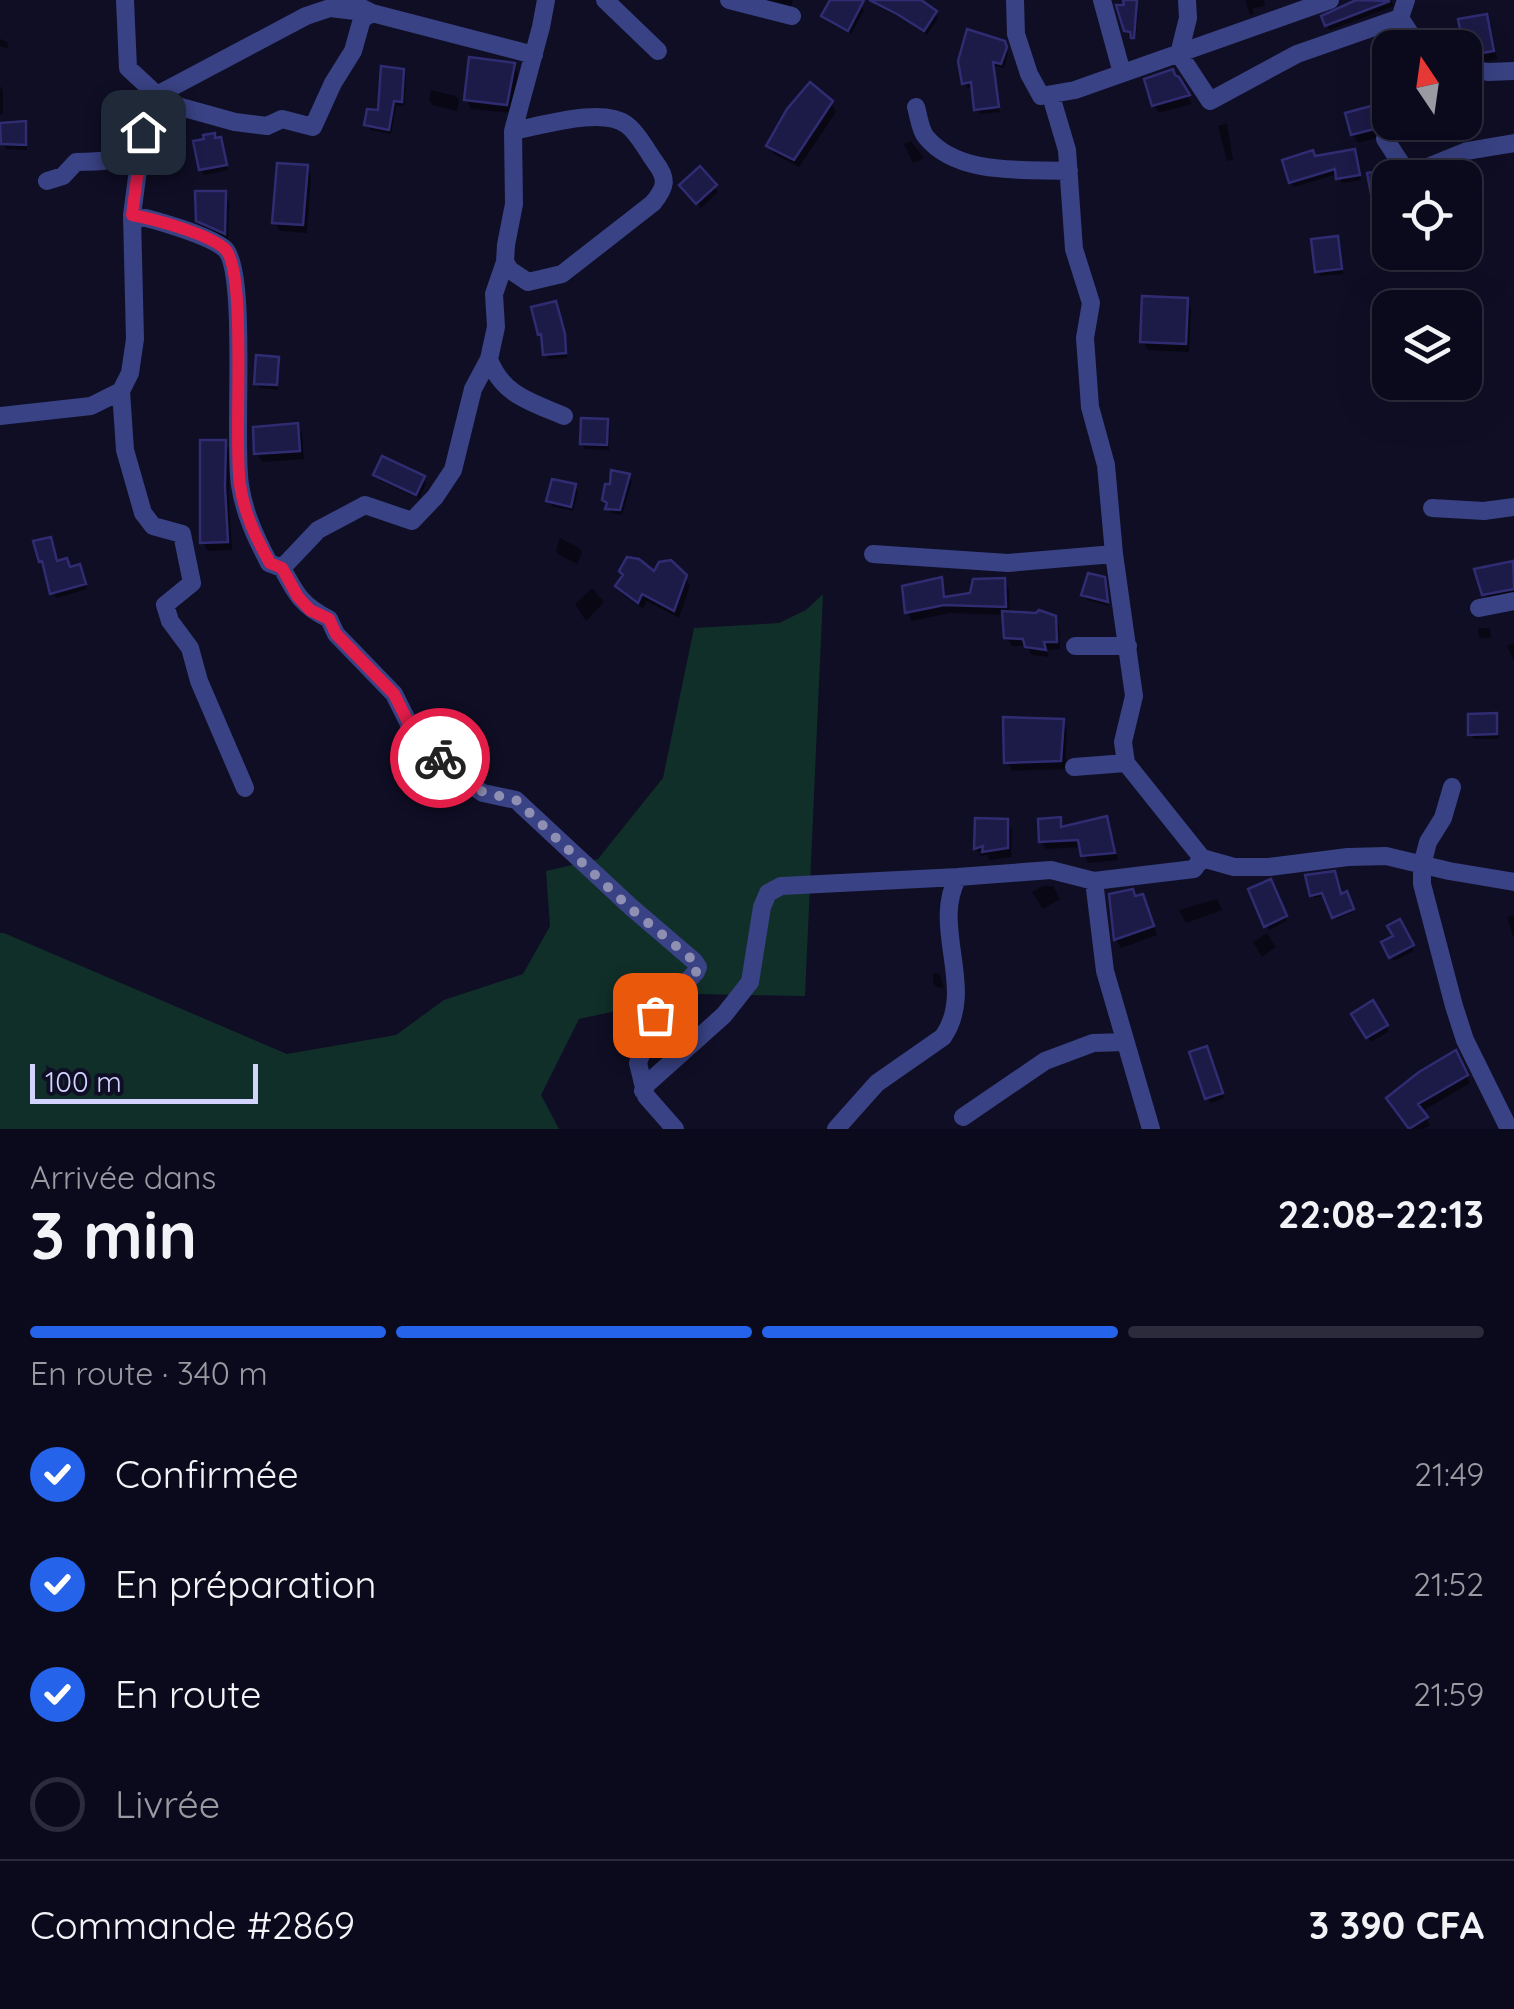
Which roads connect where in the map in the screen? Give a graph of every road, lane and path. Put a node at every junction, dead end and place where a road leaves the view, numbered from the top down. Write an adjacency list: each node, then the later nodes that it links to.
1 (125, 0): 19 (street)
2 (346, 0): 11 (street)
3 (546, 0): 15 (street)
4 (605, 0): 13 (street)
5 (729, 0): 12 (street)
6 (1015, 0): 20 (street)
7 (1102, 0): 18 (street)
8 (1187, 0): 14 (street)
9 (1330, 0): 14 (street)
10 (1403, 9): 14 (street)
11 (372, 13): 15 (street); 19 (street); 19 (street)
12 (792, 16)
13 (658, 51)
14 (1179, 54): 18 (street)
15 (534, 55): 22 (street)
16 (1482, 71): 17 (street)
17 (1514, 71)
18 (1122, 72): 20 (street)
19 (156, 95): 23 (street)
20 (1051, 96): 26 (street)
21 (916, 108): 26 (street)
22 (513, 131): 29 (street); 29 (street)
23 (143, 132): 27 (street); 28 (street)
24 (1386, 140): 25 (street)
25 (1514, 143)
26 (1068, 172): 37 (street)
27 (47, 181)
28 (132, 215): 31 (street); 38 (street)
29 (505, 262): 30 (street)
30 (489, 359): 33 (street); 38 (street)
31 (121, 392): 32 (street); 45 (street)
32 (0, 416)
33 (564, 416)
34 (1514, 507): 35 (street)
35 (1432, 508)
36 (873, 554): 37 (street)
37 (1114, 554): 42 (street)
38 (282, 568): 53 (street)
39 (1514, 601): 40 (street)
40 (1479, 608)
41 (1075, 646): 42 (street)
42 (1128, 646): 43 (street)
43 (1126, 763): 44 (street); 47 (street)
44 (1074, 767)
45 (245, 788)
46 (1452, 788): 48 (street)
47 (1202, 858): 48 (street); 50 (street)
48 (1422, 865): 51 (street); 58 (street)
49 (958, 877): 50 (street); 53 (street); 56 (street)
50 (1094, 881): 52 (street)
51 (1514, 882)
52 (1126, 1042): 54 (street); 57 (street)
53 (644, 1091): 55 (street)
54 (963, 1116)
55 (675, 1129)
56 (836, 1129)
57 (1151, 1129)
58 (1509, 1129)

